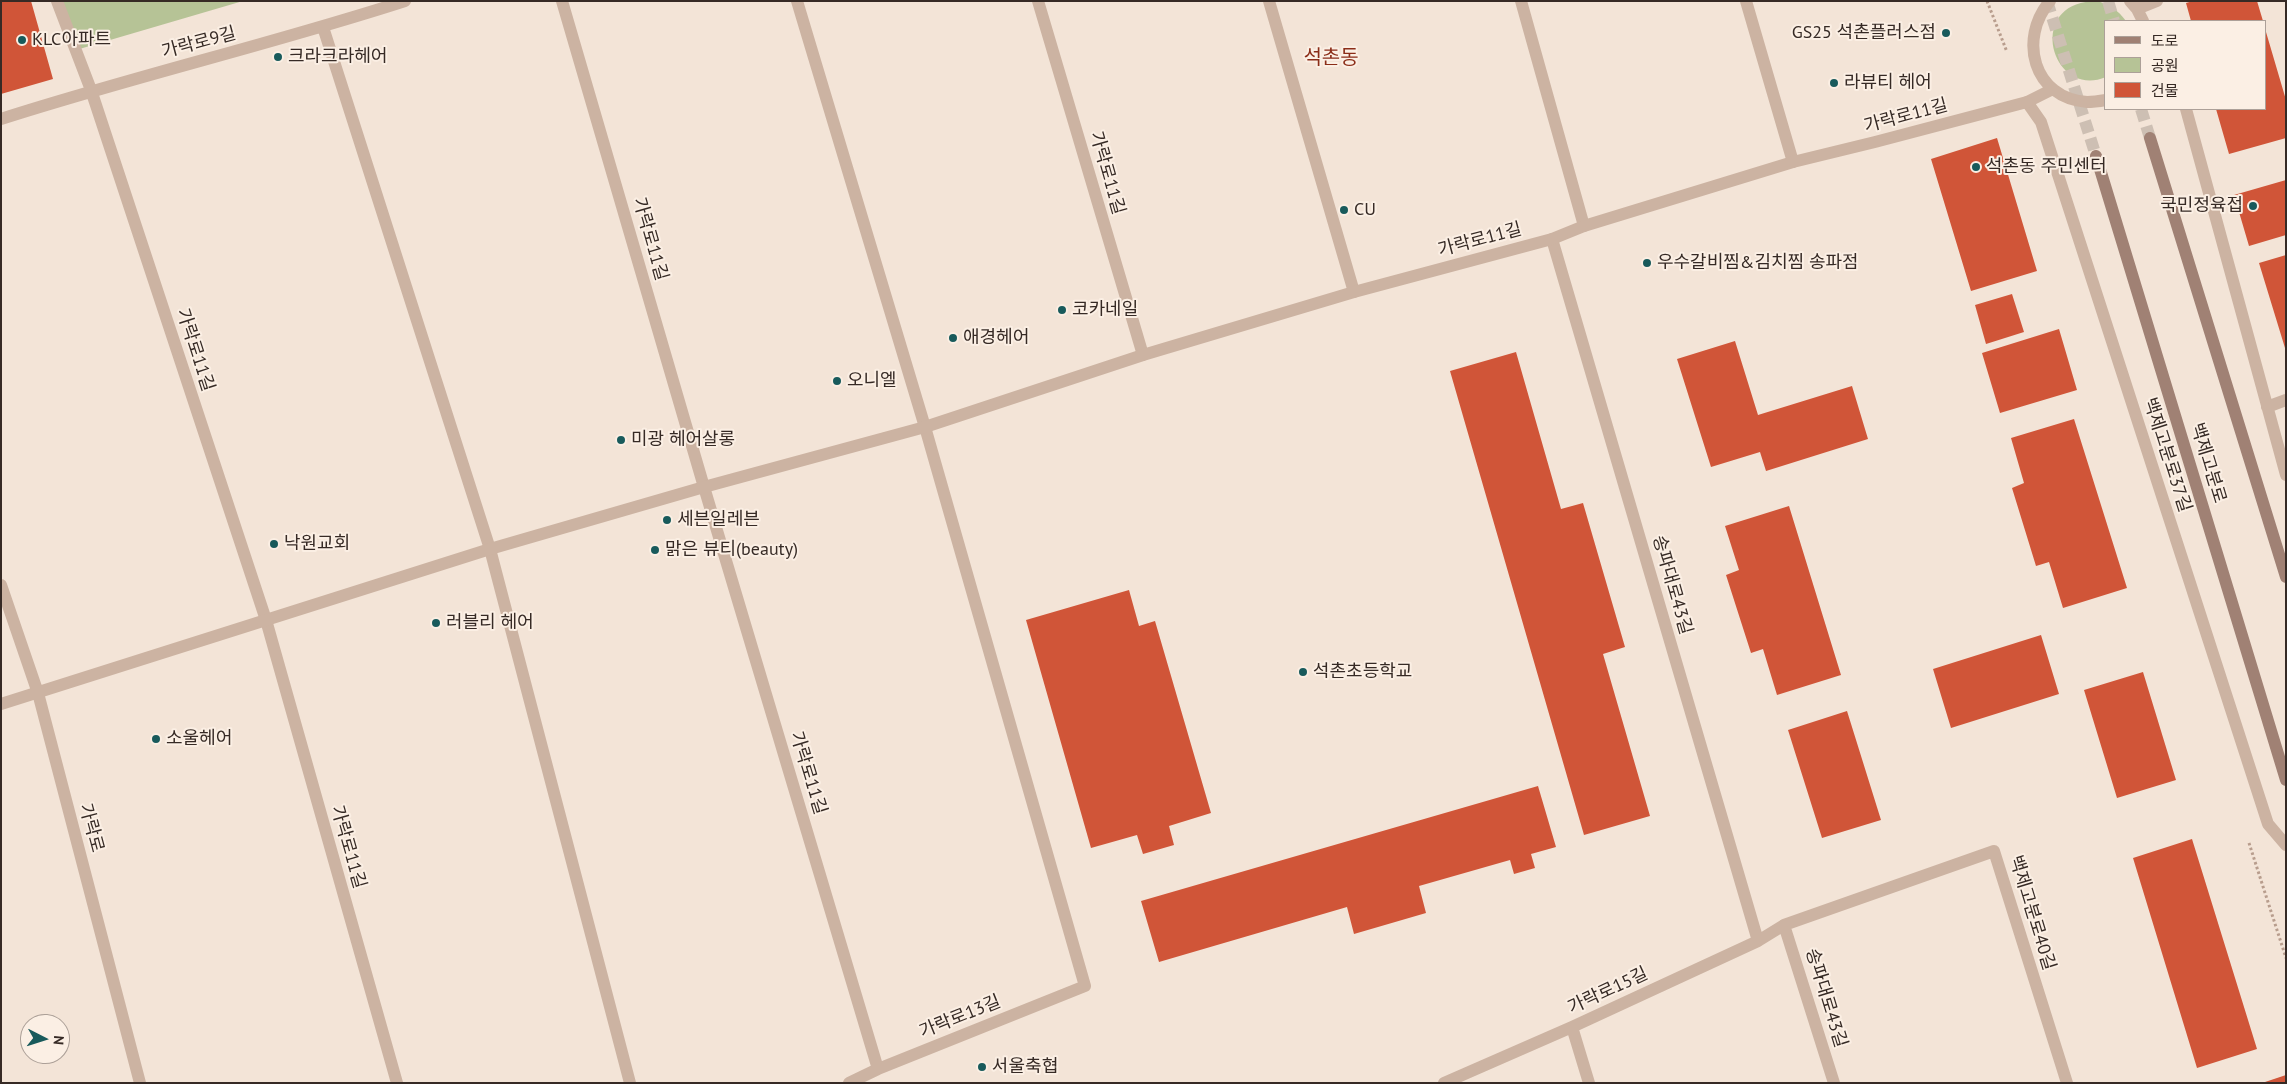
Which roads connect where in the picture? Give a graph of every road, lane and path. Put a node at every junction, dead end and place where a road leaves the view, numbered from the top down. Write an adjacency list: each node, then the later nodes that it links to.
1 (57, 1): 15 (street, 가락로11길)
2 (405, 1): 13 (street, 가락로9길)
3 (562, 1): 31 (street, 가락로11길)
4 (797, 1): 29 (street)
5 (1038, 1): 26 (street, 가락로11길)
6 (1269, 1): 25 (street)
7 (1521, 1): 23 (street)
8 (1746, 1): 22 (street)
9 (2049, 1): 14 (street)
10 (2157, 1): 11 (street)
11 (2134, 5): 12 (street)
12 (2142, 20)
13 (323, 27): 15 (street, 가락로9길); 32 (street)
14 (2053, 89): 16 (street); 17 (street)
15 (91, 90): 19 (street, 가락로9길); 35 (street, 가락로11길)
16 (2104, 100)
17 (2027, 102): 22 (street, 가락로11길); 39 (street, 백제고분로37길)
18 (2186, 110): 28 (street)
19 (1, 119)
20 (2150, 138): 33 (main road)
21 (2096, 156): 38 (main road, 백제고분로)
22 (1793, 162): 23 (street, 가락로11길)
23 (1584, 226): 24 (street, 가락로11길)
24 (1552, 239): 25 (street, 가락로11길); 41 (street, 송파대로43길)
25 (1354, 292): 26 (street, 가락로11길)
26 (1142, 356): 29 (street, 가락로11길)
27 (2286, 400): 28 (street)
28 (2267, 407): 30 (street)
29 (925, 427): 31 (street, 가락로11길); 43 (street, 가락로13길)
30 (2286, 474)
31 (704, 487): 32 (street, 가락로11길); 43 (street, 가락로11길)
32 (490, 549): 35 (street, 가락로11길); 46 (street)
33 (2286, 577)
34 (1, 585): 36 (street, 가락로)
35 (266, 620): 36 (street, 가락로11길); 45 (street, 가락로11길)
36 (38, 693): 37 (street, 가락로11길); 44 (street, 가락로)
37 (1, 704)
38 (2286, 780)
39 (2286, 845)
40 (1784, 925): 41 (street, 가락로15길); 50 (street, 송파대로43길); 51 (street, 백제고분로40길)
41 (1758, 941): 42 (street, 가락로15길)
42 (1572, 1027): 48 (street, 가락로15길); 49 (street)
43 (878, 1069): 47 (street, 가락로13길)
44 (140, 1083)
45 (396, 1083)
46 (630, 1083)
47 (849, 1083)
48 (1444, 1083)
49 (1589, 1083)
50 (1834, 1083)
51 (2067, 1083)

